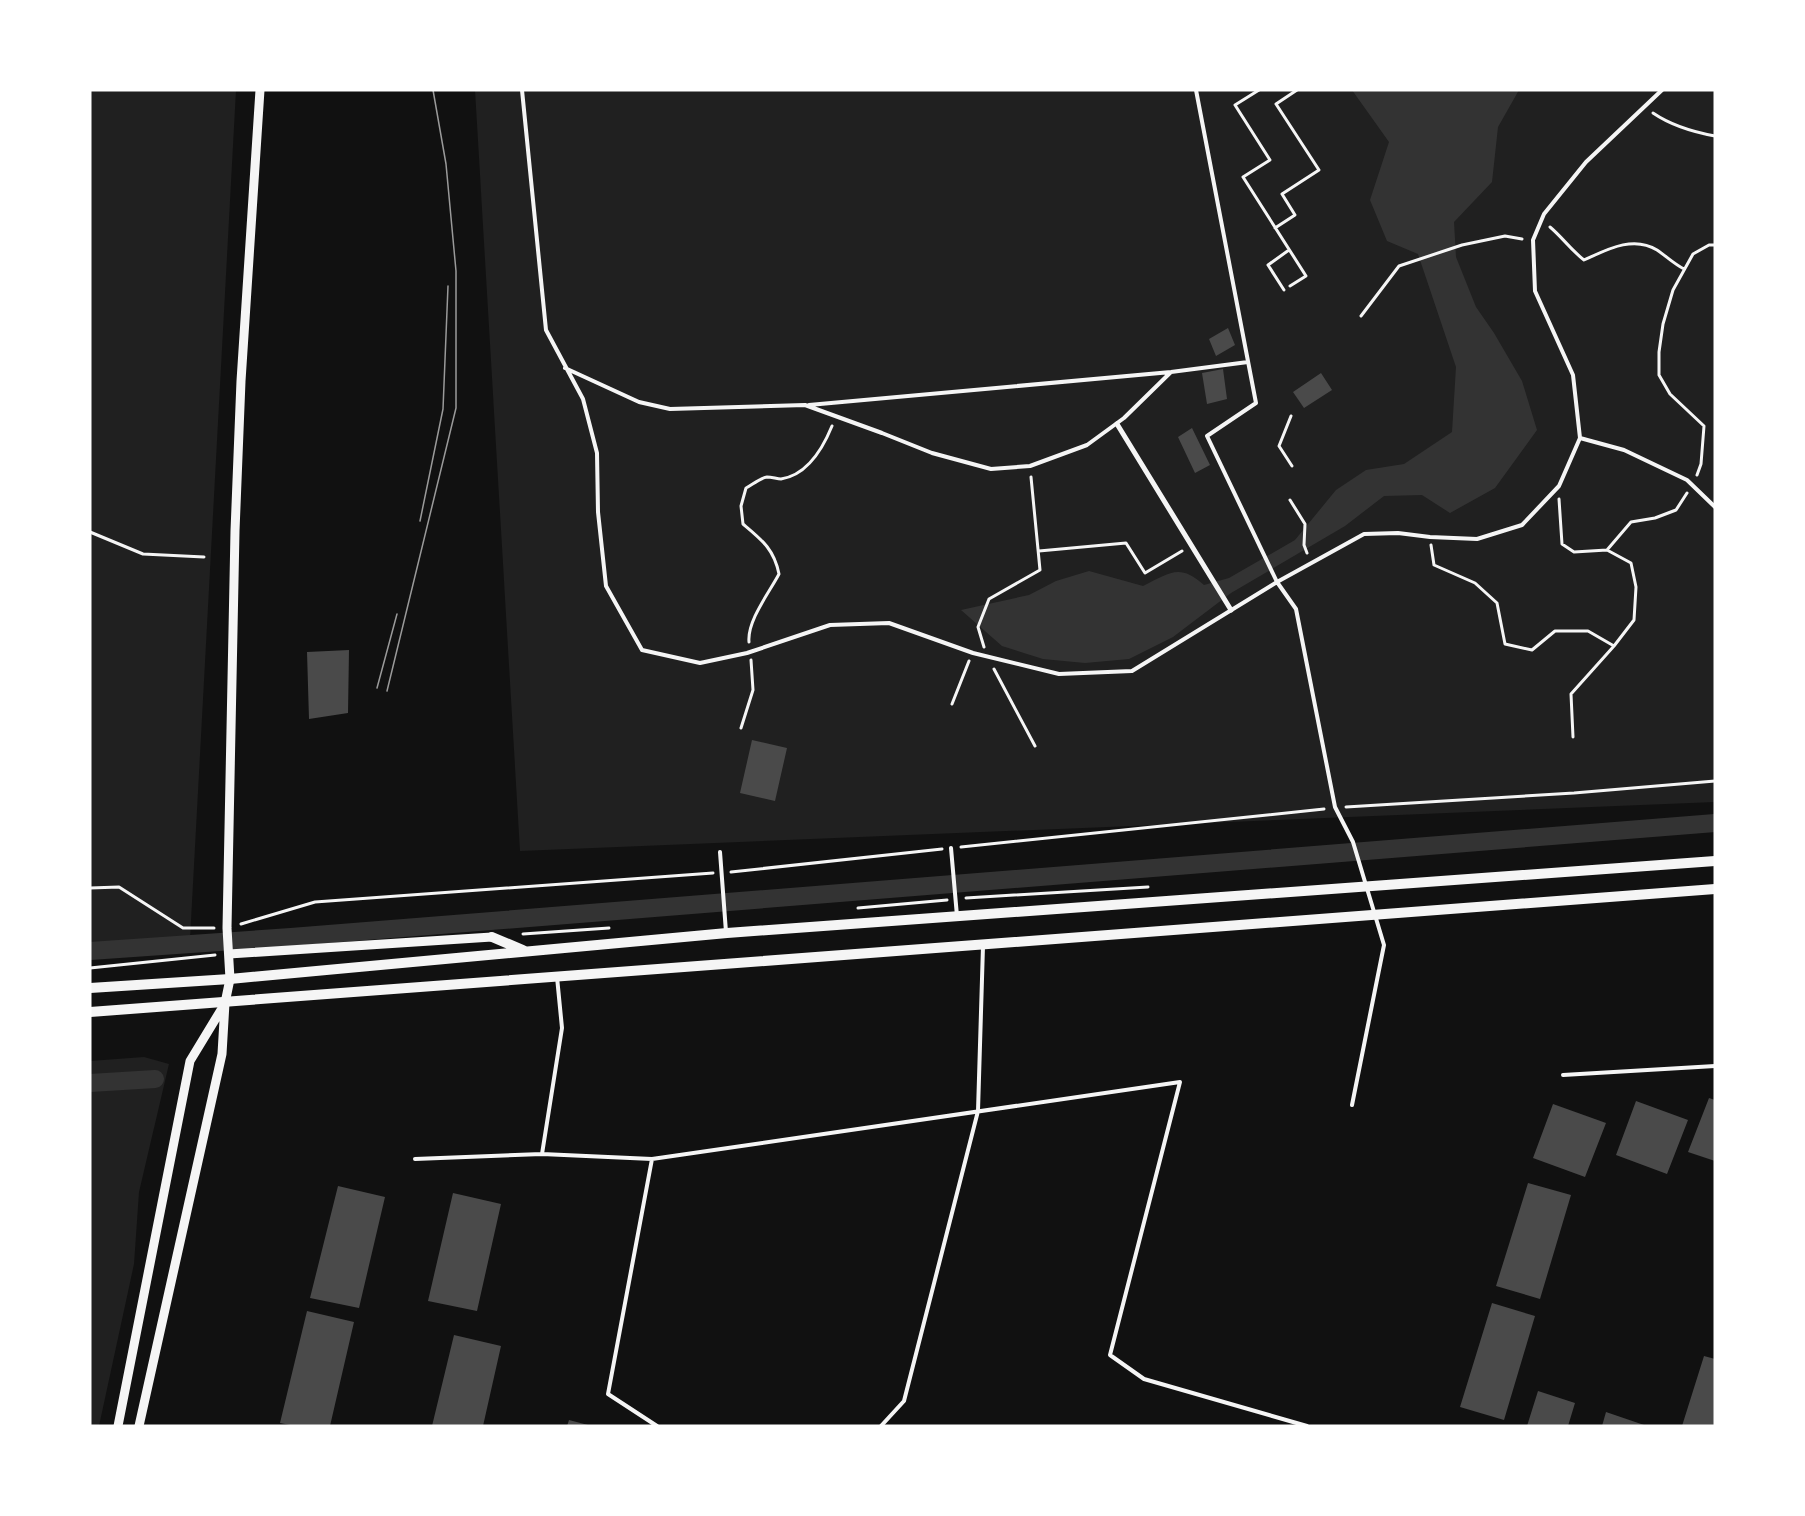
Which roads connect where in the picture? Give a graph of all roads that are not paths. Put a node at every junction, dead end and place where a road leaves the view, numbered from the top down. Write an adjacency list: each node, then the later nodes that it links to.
1 (260, 90): 25 (street)
2 (522, 90): 6 (lane)
3 (1196, 90): 5 (lane)
4 (1662, 90): 10 (lane)
5 (1248, 362): 7 (lane); 12 (lane)
6 (565, 367): 8 (lane); 13 (lane)
7 (1171, 372): 8 (lane); 9 (lane)
8 (805, 405): 9 (lane)
9 (1117, 424): 13 (street)
10 (1580, 438): 11 (lane); 12 (lane)
11 (1715, 507)
12 (1277, 582): 13 (lane); 17 (lane)
13 (1231, 610)
14 (951, 848): 20 (lane)
15 (720, 852): 21 (lane)
16 (1715, 861): 17 (main road)
17 (1365, 886): 19 (lane); 20 (main road)
18 (1715, 889): 19 (main road)
19 (1374, 915): 23 (main road); 33 (lane)
20 (957, 916): 21 (main road)
21 (726, 933): 24 (main road)
22 (492, 937): 24 (main road); 25 (street)
23 (983, 945): 26 (main road); 34 (lane)
24 (526, 951): 27 (main road)
25 (229, 954): 27 (street)
26 (557, 977): 29 (main road); 35 (lane)
27 (230, 979): 28 (main road); 29 (street)
28 (90, 988)
29 (225, 1003): 30 (main road); 38 (street); 39 (street)
30 (90, 1012)
31 (1715, 1066): 32 (lane)
32 (1563, 1075)
33 (1352, 1105)
34 (978, 1110): 37 (lane); 41 (lane); 42 (lane)
35 (542, 1154): 36 (lane); 37 (lane)
36 (415, 1159)
37 (652, 1159): 40 (lane)
38 (118, 1426)
39 (140, 1426)
40 (657, 1426)
41 (881, 1426)
42 (1307, 1426)

